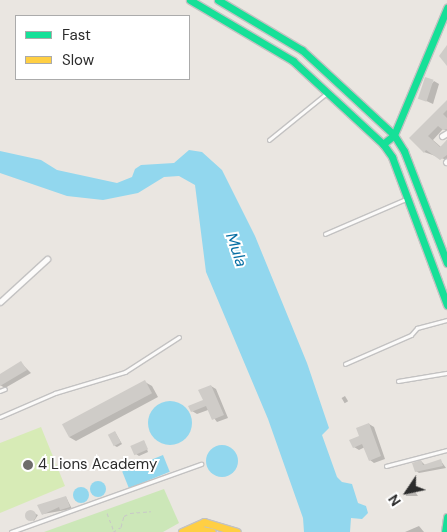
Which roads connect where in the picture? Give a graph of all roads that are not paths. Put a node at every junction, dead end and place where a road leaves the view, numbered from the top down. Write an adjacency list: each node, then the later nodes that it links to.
1 (190, 0): 4 (main road)
2 (218, 0): 5 (main road)
3 (447, 8): 5 (main road)
4 (328, 92): 6 (lane); 7 (main road)
5 (394, 135): 7 (main road); 11 (main road)
6 (269, 140)
7 (383, 144): 8 (main road)
8 (407, 199): 9 (lane); 13 (main road)
9 (325, 234)
10 (47, 259): 12 (street)
11 (447, 263)
12 (0, 302)
13 (447, 305)
14 (447, 320): 16 (lane)
15 (179, 337): 21 (lane)
16 (346, 364)
17 (447, 373): 18 (lane)
18 (398, 381)
19 (5, 389): 20 (lane)
20 (0, 391)
21 (0, 417)
22 (447, 450): 24 (lane)
23 (201, 464): 27 (lane)
24 (386, 466)
25 (447, 517): 31 (main road)
26 (193, 528): 28 (main road); 29 (main road); 30 (main road)
27 (11, 532)
28 (182, 532)
29 (212, 532)
30 (236, 532)
31 (445, 532)

